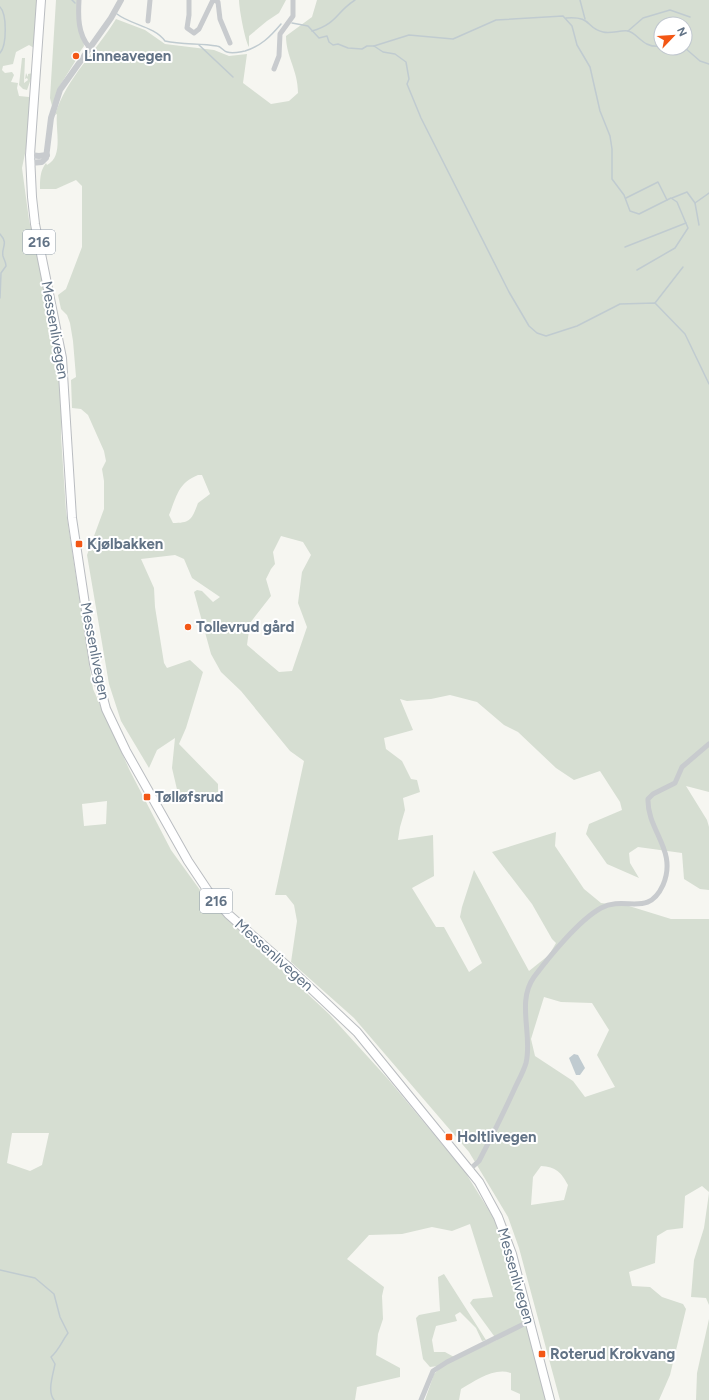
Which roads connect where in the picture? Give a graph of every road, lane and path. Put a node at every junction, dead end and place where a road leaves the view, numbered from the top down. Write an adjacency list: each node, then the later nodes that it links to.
1 (41, 0): 12 (main road, Messenlivegen / 216)
2 (79, 0): 10 (street)
3 (121, 0): 10 (street)
4 (150, 0): 8 (street)
5 (189, 0): 6 (street)
6 (214, 0): 9 (street)
7 (293, 0): 11 (street)
8 (148, 21)
9 (230, 43)
10 (89, 47): 12 (street)
11 (274, 69)
12 (30, 159): 14 (main road, Messenlivegen / 216)
13 (709, 744): 14 (street)
14 (469, 1170): 15 (main road, Messenlivegen / 216)
15 (530, 1321): 16 (street); 17 (main road, Messenlivegen / 216)
16 (421, 1400)
17 (550, 1400)

